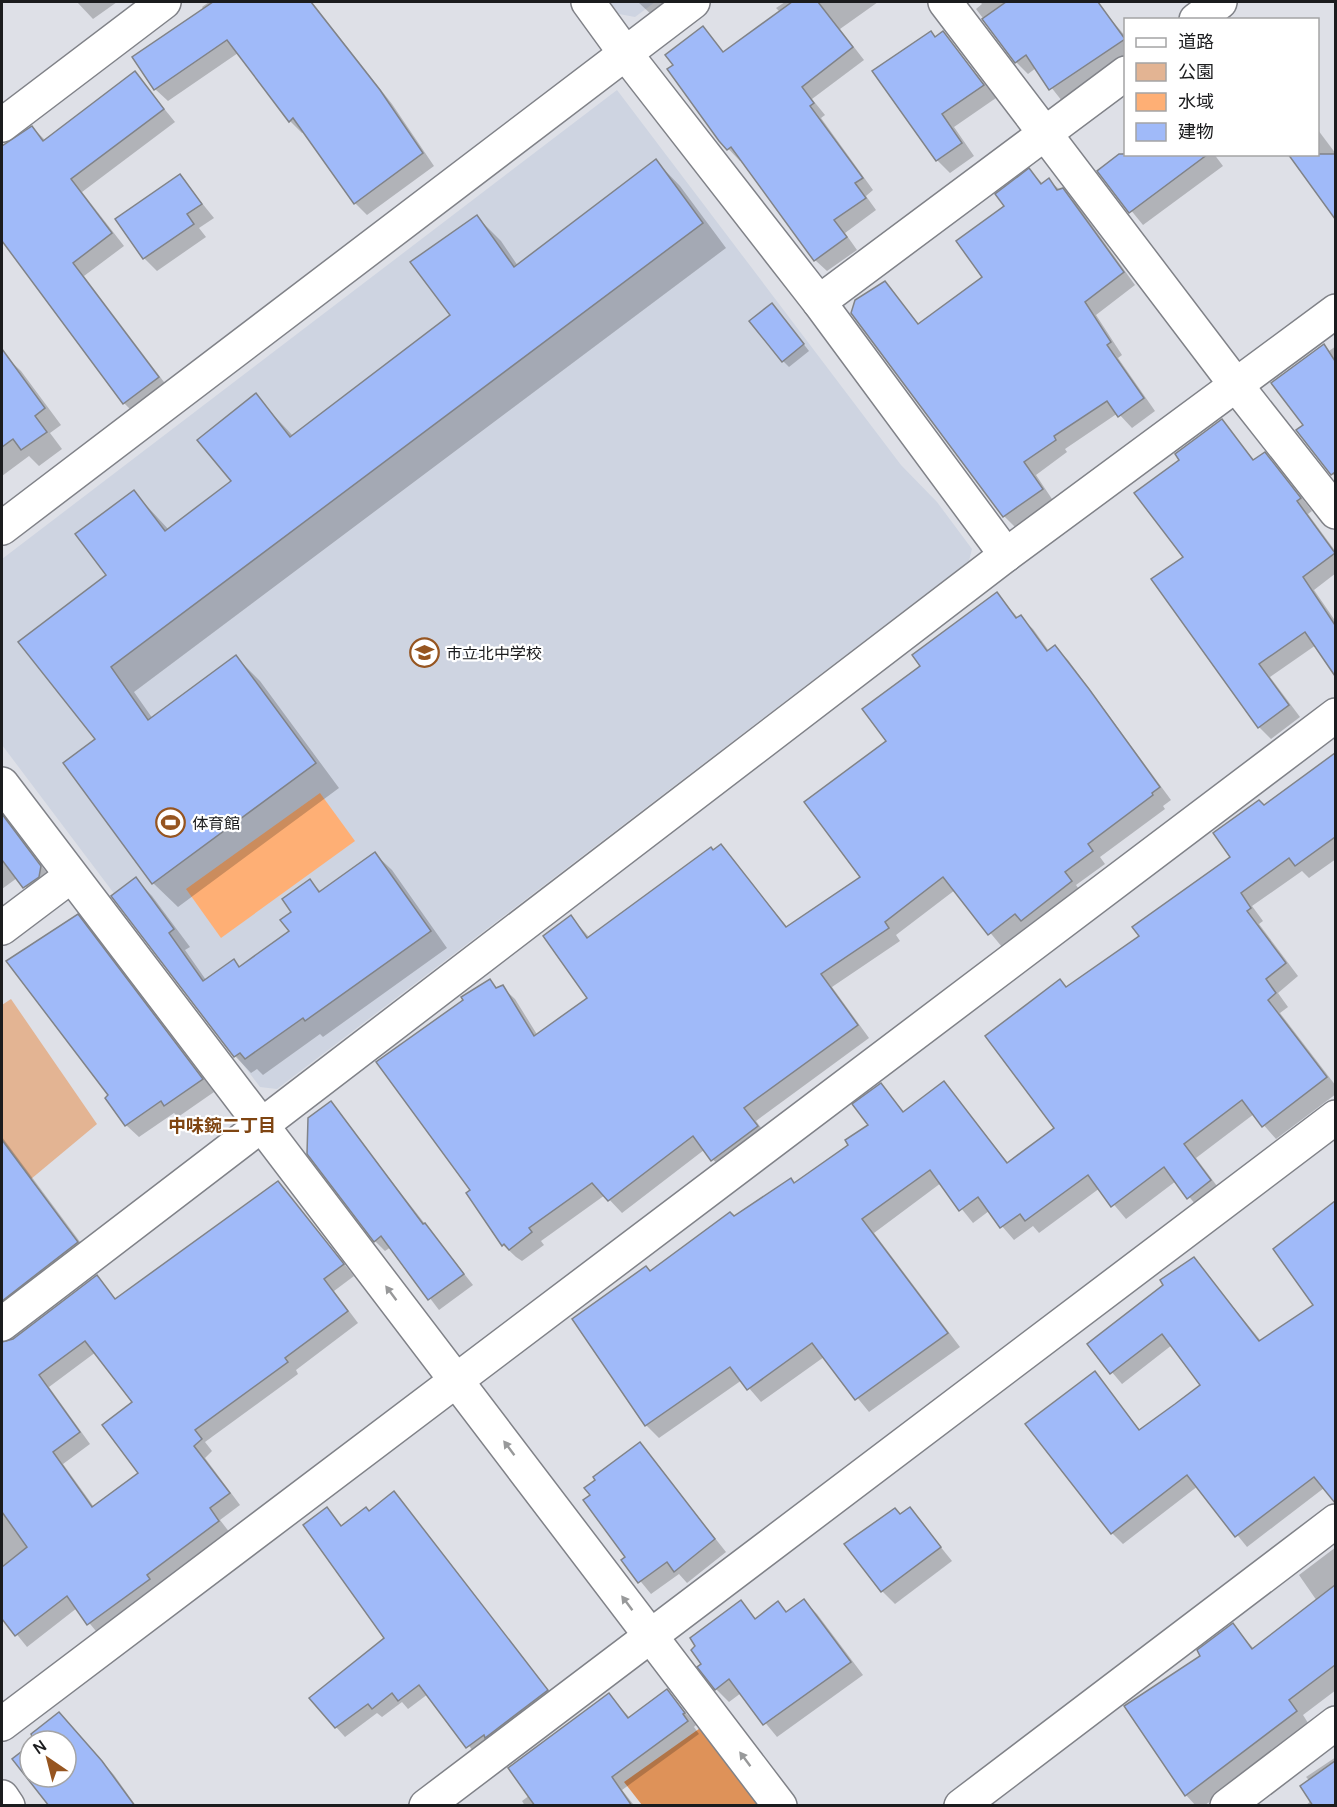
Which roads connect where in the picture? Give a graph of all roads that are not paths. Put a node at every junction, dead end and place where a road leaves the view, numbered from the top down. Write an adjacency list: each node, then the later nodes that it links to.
1 (164, 2): 9 (street)
2 (588, 2): 7 (street)
3 (693, 2): 7 (street)
4 (945, 2): 10 (street)
5 (1220, 2): 6 (street)
6 (1199, 18)
7 (625, 53): 11 (street); 15 (street)
8 (1124, 74): 10 (street)
9 (2, 125)
10 (1046, 133): 11 (street); 13 (street)
11 (819, 302): 16 (street)
12 (1335, 310): 13 (street)
13 (1236, 385): 14 (street); 16 (street)
14 (1335, 512)
15 (2, 528)
16 (1006, 555): 22 (street)
17 (1335, 715): 24 (street)
18 (2, 784): 19 (street)
19 (71, 876): 20 (street); 22 (street)
20 (2, 928)
21 (1335, 1117): 26 (street)
22 (263, 1126): 23 (street); 24 (street, one-way to 22)
23 (2, 1324)
24 (456, 1379): 26 (street, one-way to 24); 28 (street)
25 (1335, 1521): 33 (street)
26 (650, 1633): 31 (street); 32 (street, one-way to 26)
27 (1335, 1723): 34 (street)
28 (2, 1724)
29 (2, 1797): 30 (street)
30 (8, 1806)
31 (426, 1806)
32 (780, 1806)
33 (961, 1806)
34 (1227, 1806)

